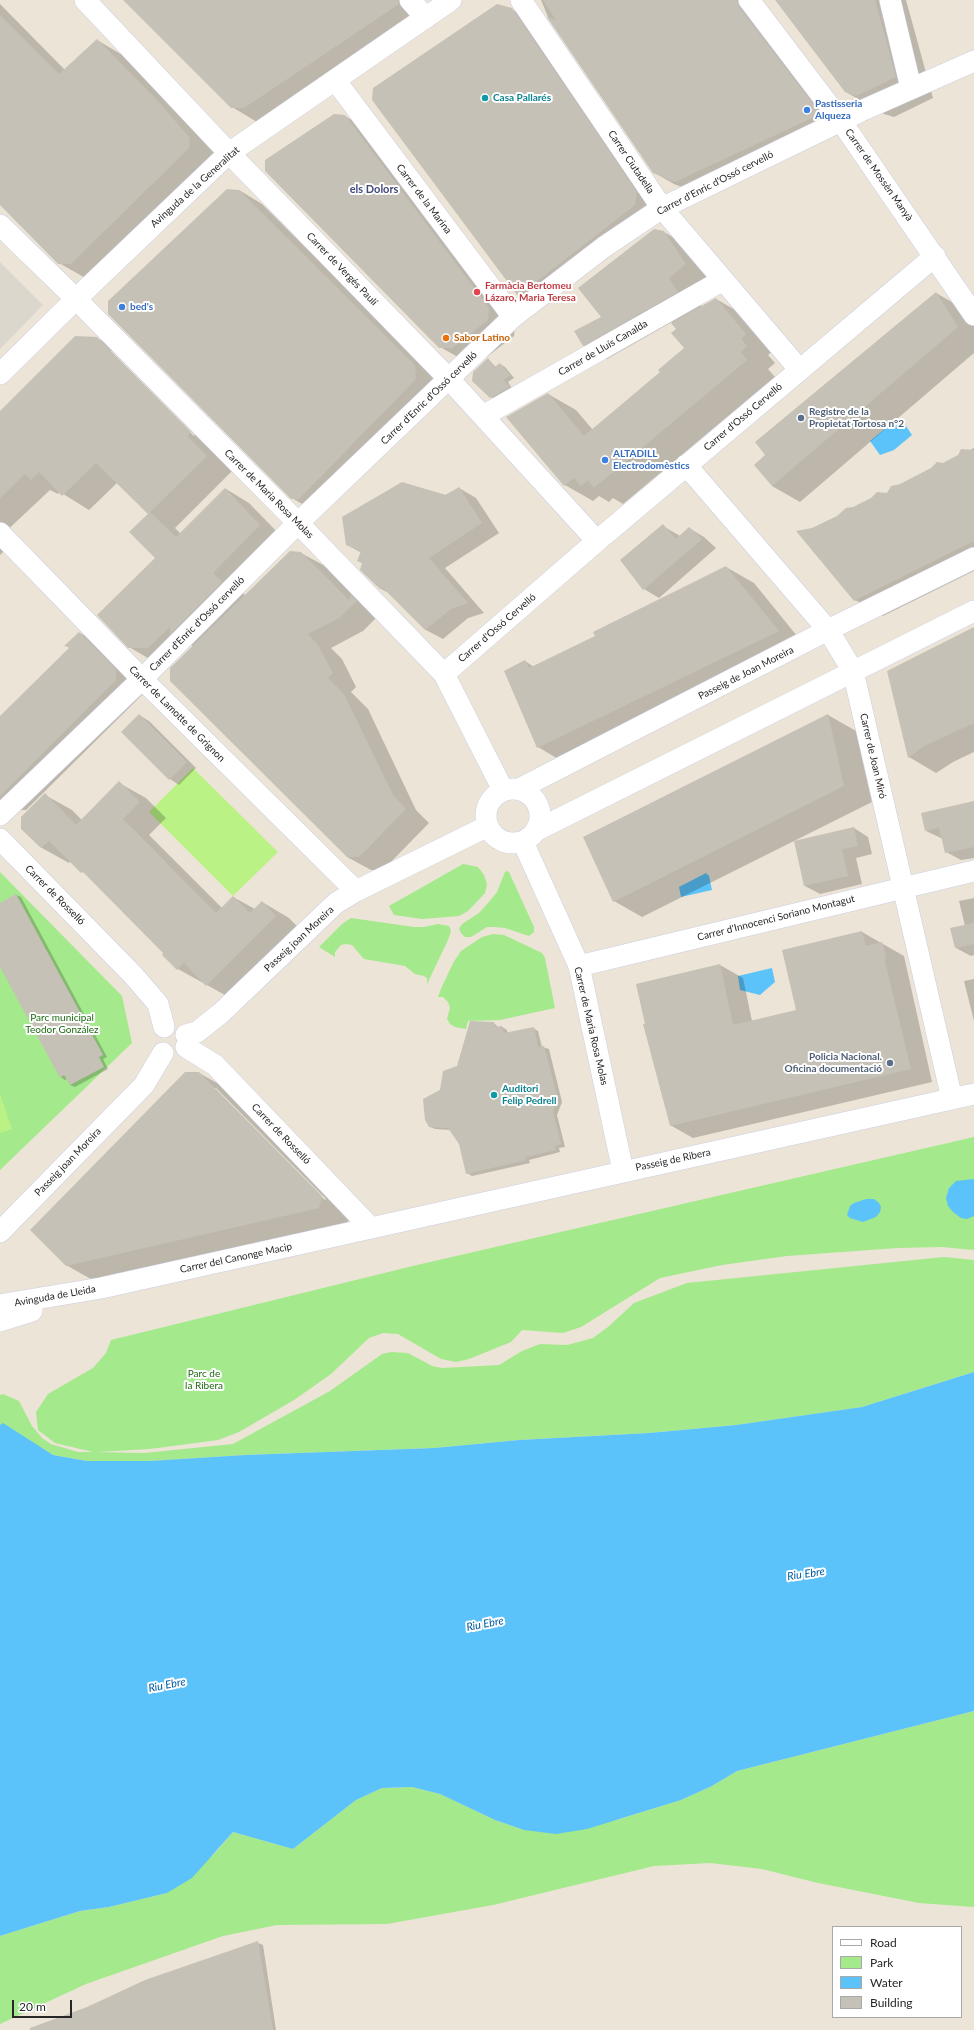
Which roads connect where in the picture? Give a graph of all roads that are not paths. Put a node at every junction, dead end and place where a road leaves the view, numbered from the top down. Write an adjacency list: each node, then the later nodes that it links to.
1 (85, 0): 12 (street, Carrer de Vergés Paulí)
2 (410, 0): 7 (street)
3 (451, 0): 7 (street, Avinguda de la Generalitat)
4 (521, 0): 13 (street, Carrer Ciutadella)
5 (749, 0): 11 (street, Carrer de Mossèn Manyà)
6 (890, 0): 10 (street)
7 (426, 18): 9 (street, Avinguda de la Generalitat)
8 (974, 61): 10 (street, Carrer d'Enric d'Ossó cervelló)
9 (335, 80): 12 (street, Avinguda de la Generalitat); 19 (street, Carrer de la Marina)
10 (911, 88): 11 (street, Carrer d'Enric d'Ossó cervelló)
11 (841, 120): 13 (street, Carrer d'Enric d'Ossó cervelló); 15 (street, Carrer de Mossèn Manyà)
12 (229, 153): 17 (street, Avinguda de la Generalitat); 22 (street, Carrer de Vergés Paulí)
13 (662, 208): 16 (street, Carrer Ciutadella); 19 (street, Carrer d'Enric d'Ossó cervelló)
14 (0, 225): 17 (street, Carrer de Maria Rosa Molas)
15 (935, 256): 18 (street, Carrer de Mossèn Manyà); 20 (street, Carrer d'Ossó Cervelló)
16 (723, 280): 20 (street, Carrer Ciutadella); 23 (street, Carrer de Lluís Canalda)
17 (76, 298): 21 (street, Avinguda de la Generalitat); 25 (street, Carrer de Maria Rosa Molas)
18 (974, 315)
19 (513, 317): 22 (street, Carrer d'Enric d'Ossó cervelló)
20 (799, 369): 24 (street, Carrer d'Ossó Cervelló)
21 (0, 374)
22 (449, 379): 23 (street, Carrer de Vergés Paulí); 25 (street, Carrer d'Enric d'Ossó cervelló)
23 (483, 416): 27 (street, Carrer de Vergés Paulí)
24 (686, 465): 27 (street, Carrer d'Ossó Cervelló); 30 (street, Carrer de Joan Miró)
25 (298, 523): 32 (street, Carrer de Maria Rosa Molas); 33 (street, Carrer d'Enric d'Ossó cervelló)
26 (0, 533): 33 (street, Carrer de Lamotte de Grignon)
27 (597, 540): 32 (street, Carrer d'Ossó Cervelló)
28 (974, 558): 30 (street, Passeig de Joan Moreira)
29 (974, 611): 31 (street)
30 (828, 630): 31 (street, Carrer de Joan Miró); 34 (street, Passeig de Joan Moreira)
31 (853, 671): 37 (street); 40 (street, Carrer de Joan Miró)
32 (444, 674): 34 (street, Carrer de Maria Rosa Molas)
33 (142, 679): 35 (street, Carrer d'Enric d'Ossó cervelló); 41 (street, Carrer de Lamotte de Grignon)
34 (511, 790): 36 (street); 37 (street)
35 (0, 815)
36 (488, 826): 37 (street); 41 (street, Passeig joan Moreira)
37 (530, 836): 42 (street, Carrer de Maria Rosa Molas)
38 (0, 839): 43 (street, Carrer de Rosselló)
39 (974, 871): 40 (street, Carrer d'Innocenci Soriano Montagut)
40 (904, 887): 42 (street, Carrer d'Innocenci Soriano Montagut); 47 (street, Carrer de Joan Miró)
41 (356, 891): 44 (street, Passeig joan Moreira)
42 (579, 966): 48 (street, Carrer de Maria Rosa Molas)
43 (164, 1027): 44 (street); 45 (street)
44 (186, 1041): 45 (street); 49 (street, Carrer de Rosselló)
45 (163, 1054): 50 (street, Passeig joan Moreira)
46 (974, 1094): 47 (street, Passeig de Ribera)
47 (952, 1099): 48 (street, Passeig de Ribera)
48 (623, 1171): 49 (street, Passeig de Ribera)
49 (371, 1228): 51 (street, Carrer del Canonge Macip)
50 (0, 1232)
51 (101, 1288): 52 (street, Avinguda de Lleida); 53 (street, Avinguda de Lleida)
52 (0, 1305)
53 (0, 1321)

